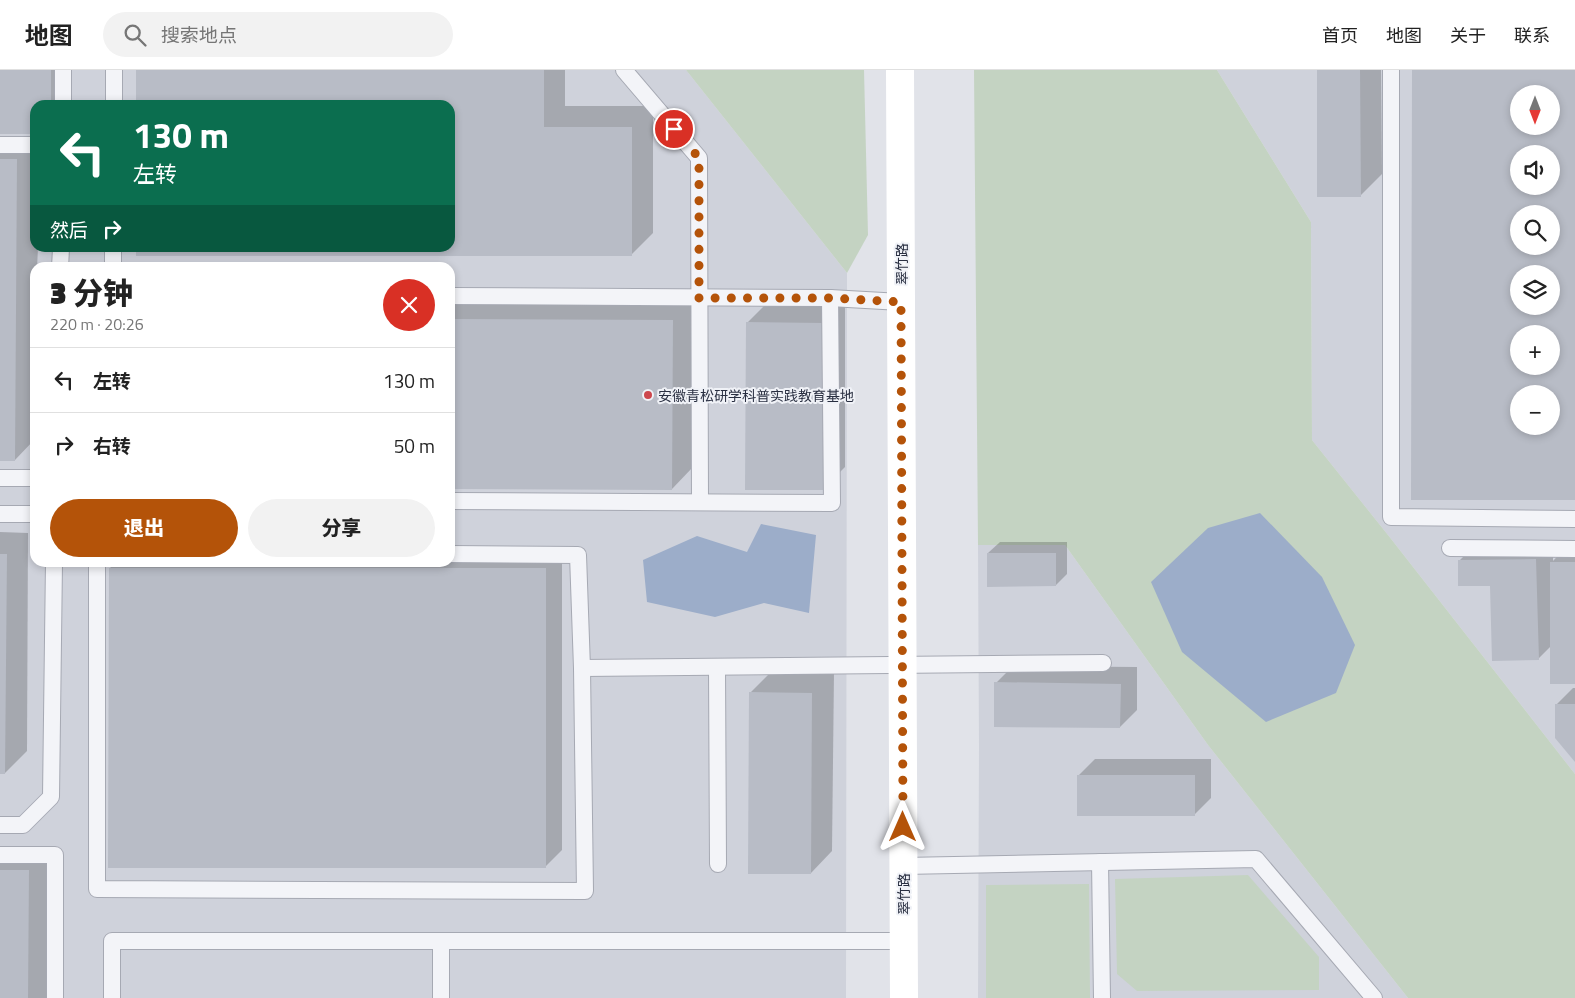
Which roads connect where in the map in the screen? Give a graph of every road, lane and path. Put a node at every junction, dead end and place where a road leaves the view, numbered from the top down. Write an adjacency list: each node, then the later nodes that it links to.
1 (63, 70): 6 (lane)
2 (114, 70): 7 (lane)
3 (624, 70): 11 (lane)
4 (900, 70): 13 (street, 翠竹路)
5 (1391, 70): 20 (lane)
6 (63, 100)
7 (114, 100)
8 (30, 145): 9 (lane)
9 (0, 146)
10 (455, 296): 11 (lane)
11 (699, 298): 12 (lane); 17 (lane)
12 (830, 298): 13 (lane); 17 (lane)
13 (901, 302): 27 (street, 翠竹路)
14 (0, 478): 15 (lane)
15 (30, 478)
16 (455, 502): 17 (lane)
17 (700, 502)
18 (0, 514): 19 (lane)
19 (30, 514)
20 (1575, 519)
21 (1450, 548): 22 (lane)
22 (1575, 549)
23 (455, 554): 29 (lane)
24 (54, 567): 30 (lane)
25 (97, 567): 29 (lane)
26 (1103, 663): 27 (lane)
27 (903, 665): 28 (lane); 34 (street, 翠竹路)
28 (717, 667): 29 (lane); 33 (lane)
29 (582, 668)
30 (0, 826)
31 (0, 855): 37 (lane)
32 (1100, 862): 34 (lane); 41 (lane); 42 (lane)
33 (718, 864)
34 (904, 866): 36 (street, 翠竹路)
35 (441, 941): 36 (lane); 38 (lane); 39 (lane)
36 (904, 941): 40 (street, 翠竹路)
37 (55, 998)
38 (112, 998)
39 (441, 998)
40 (904, 998)
41 (1102, 998)
42 (1374, 998)

